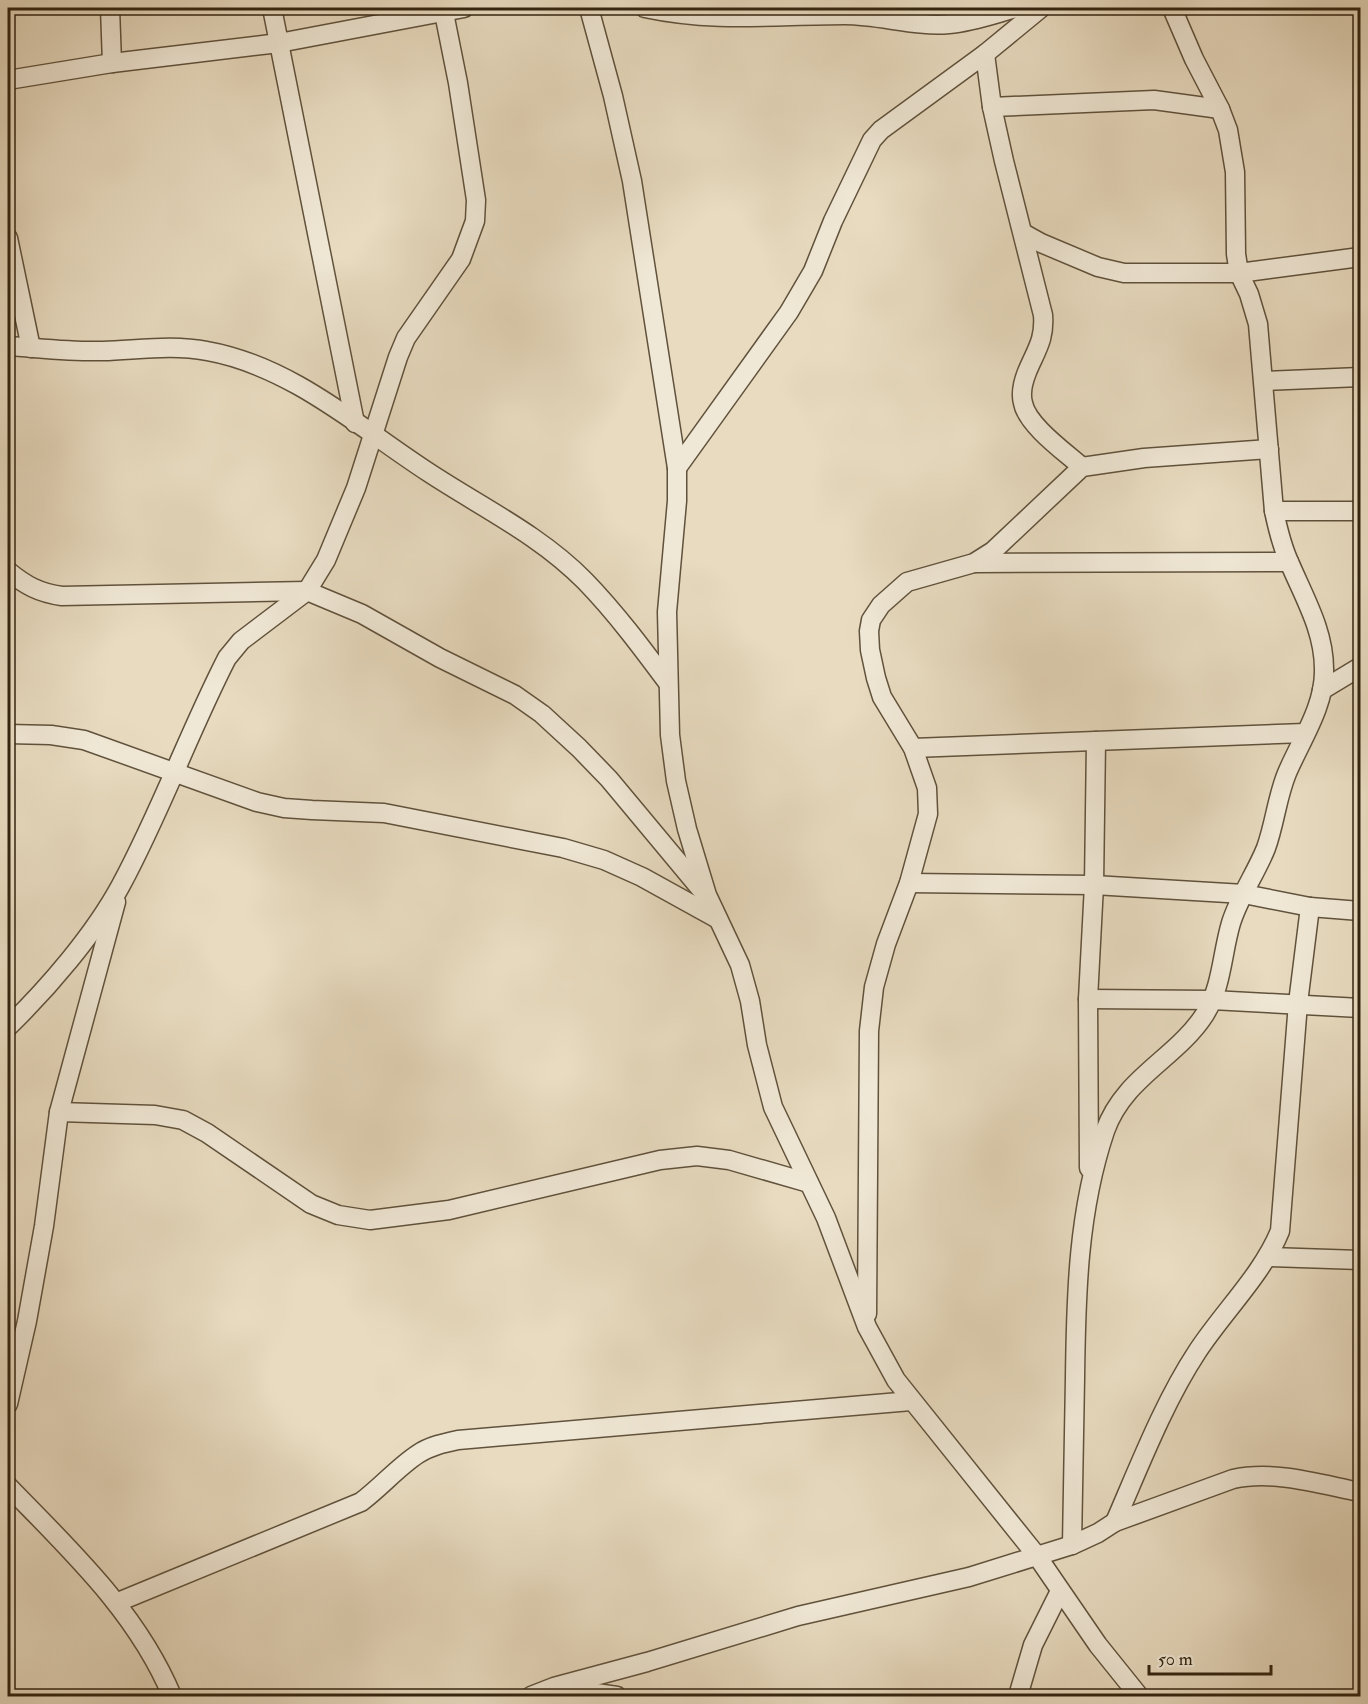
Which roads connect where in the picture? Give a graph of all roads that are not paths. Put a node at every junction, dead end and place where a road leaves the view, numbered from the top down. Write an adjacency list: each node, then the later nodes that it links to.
1 (110, 8): 13 (street)
2 (272, 8): 11 (street)
3 (464, 8): 9 (street)
4 (589, 8): 29 (street)
5 (645, 8): 10 (street)
6 (1016, 8): 10 (street)
7 (1041, 8): 12 (street)
8 (1172, 8): 16 (street)
9 (444, 10): 11 (street); 26 (street)
10 (856, 11)
11 (279, 43): 13 (street); 25 (street)
12 (985, 54): 15 (street); 29 (street)
13 (112, 63): 14 (street)
14 (8, 80)
15 (992, 107): 16 (street); 17 (street)
16 (1220, 109): 20 (street)
17 (1023, 232): 20 (street); 28 (street)
18 (8, 238): 22 (street)
19 (1360, 257): 20 (street)
20 (1239, 273): 24 (street)
21 (8, 346): 22 (street)
22 (31, 348): 25 (street)
23 (1360, 377): 24 (street)
24 (1264, 381): 27 (street)
25 (356, 423): 26 (street)
26 (373, 434): 35 (street); 37 (street)
27 (1269, 449): 28 (street); 30 (street)
28 (1082, 467): 33 (street)
29 (677, 468): 37 (street)
30 (1274, 511): 31 (street); 32 (street)
31 (1360, 511)
32 (1289, 562): 33 (street); 38 (street)
33 (974, 563): 42 (street)
34 (8, 573): 35 (street)
35 (307, 591): 43 (street); 48 (street)
36 (1360, 667): 38 (street)
37 (669, 683): 48 (street)
38 (1322, 690): 39 (street)
39 (1305, 733): 41 (street); 47 (street)
40 (8, 734): 43 (street)
41 (1096, 741): 42 (street); 45 (street)
42 (913, 748): 44 (street)
43 (174, 772): 46 (street); 51 (street)
44 (909, 883): 45 (street); 62 (street)
45 (1095, 885): 47 (street); 52 (street)
46 (121, 886): 56 (street); 57 (street)
47 (1244, 894): 49 (street); 53 (street)
48 (707, 896): 51 (street)
49 (1310, 907): 50 (street); 54 (street)
50 (1360, 911)
51 (718, 919): 58 (street)
52 (1088, 999): 53 (street); 59 (street)
53 (1212, 1000): 54 (street); 59 (street)
54 (1298, 1003): 55 (street); 60 (street)
55 (1360, 1008)
56 (8, 1027)
57 (59, 1112): 58 (street); 64 (street)
58 (809, 1183): 62 (street)
59 (1089, 1187): 68 (street)
60 (1267, 1257): 61 (street); 67 (street)
61 (1360, 1260)
62 (867, 1328): 63 (street)
63 (911, 1401): 69 (street); 71 (street)
64 (8, 1404)
65 (8, 1486): 71 (street)
66 (1360, 1492): 67 (street)
67 (1115, 1522): 68 (street)
68 (1072, 1545): 69 (street)
69 (1037, 1556): 70 (street); 72 (street)
70 (1060, 1591): 76 (street); 77 (street)
71 (118, 1602): 73 (street)
72 (554, 1687): 74 (street); 75 (street)
73 (172, 1696)
74 (531, 1696)
75 (617, 1696)
76 (1018, 1696)
77 (1139, 1696)

